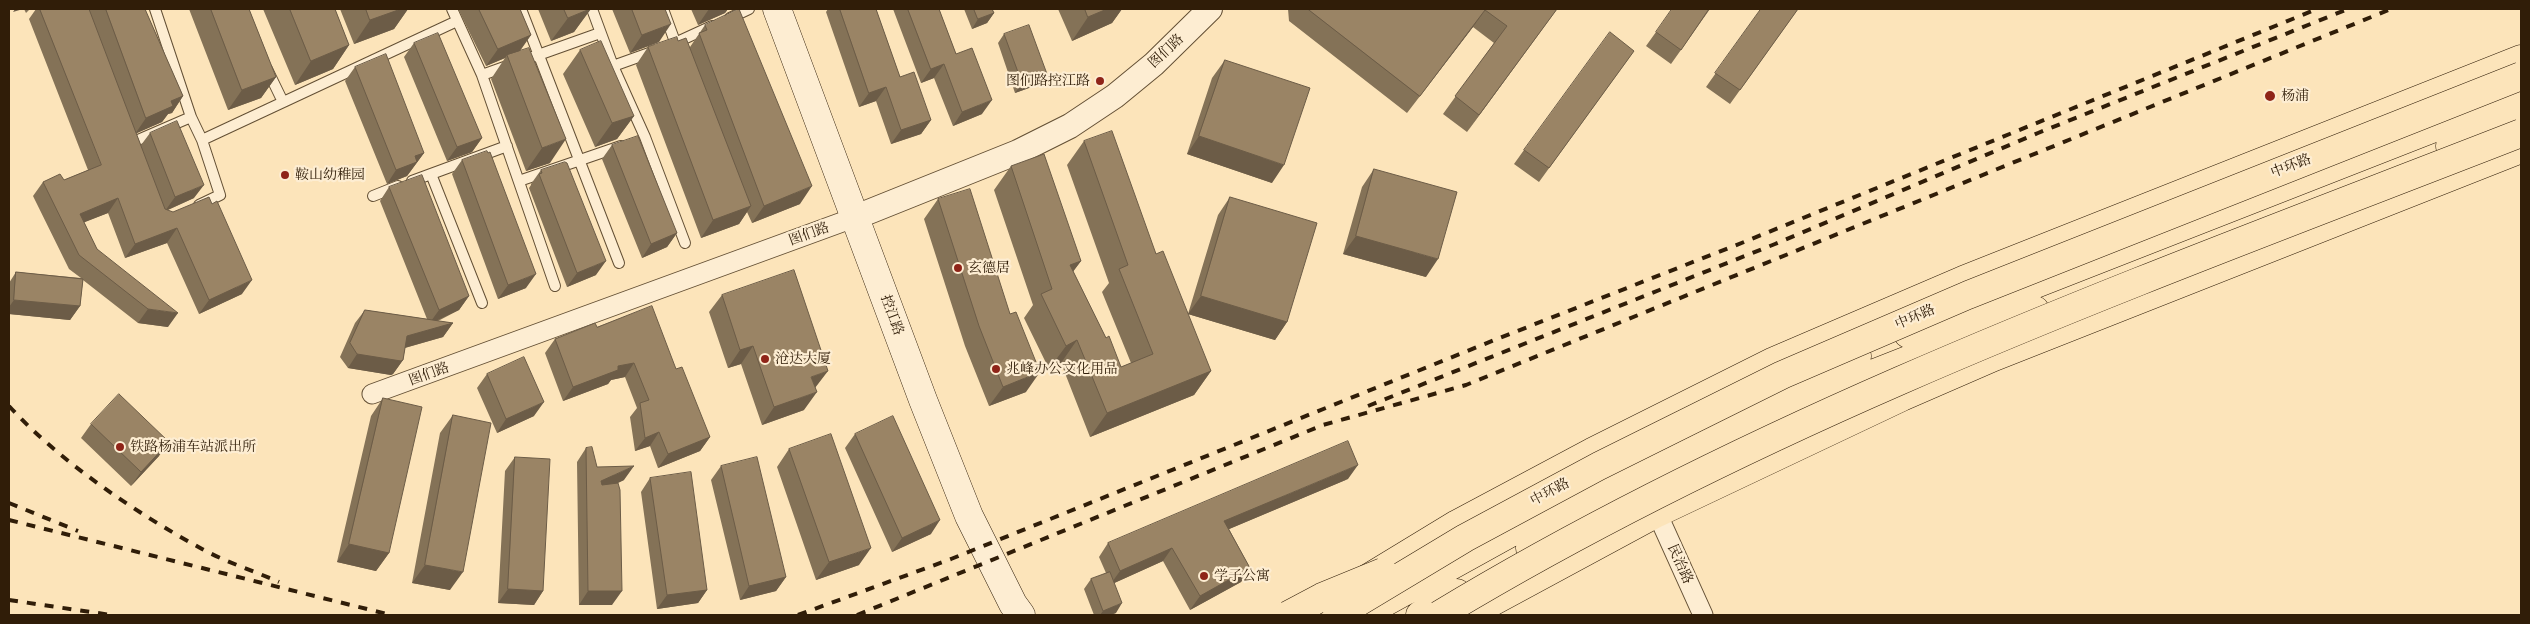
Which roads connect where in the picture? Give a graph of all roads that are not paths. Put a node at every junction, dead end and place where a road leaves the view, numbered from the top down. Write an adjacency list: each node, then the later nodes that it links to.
1 (155, 9): 21 (lane)
2 (452, 9): 9 (lane)
3 (521, 9): 12 (lane)
4 (592, 9): 10 (lane)
5 (663, 9): 11 (lane)
6 (749, 9): 11 (lane)
7 (777, 9): 36 (main road, 控江路)
8 (1210, 9): 36 (street, 图们路)
9 (457, 21): 17 (lane); 20 (lane)
10 (600, 33): 12 (lane); 16 (lane)
11 (676, 43): 15 (lane); 16 (lane)
12 (538, 54): 17 (lane); 29 (lane)
13 (2521, 59): 41 (main road)
14 (263, 60): 20 (lane)
15 (683, 62)
16 (613, 66): 25 (lane)
17 (482, 74): 26 (lane)
18 (2521, 76): 45 (main road, 中环路, bridge)
19 (2521, 94): 42 (main road)
20 (283, 102): 24 (lane)
21 (191, 117): 24 (lane); 28 (lane)
22 (2521, 118): 34 (main road)
23 (2521, 133): 52 (main road, bridge)
24 (202, 140): 35 (lane)
25 (637, 140): 29 (lane); 37 (lane)
26 (507, 146): 30 (lane); 31 (lane)
27 (2521, 148): 33 (main road)
28 (138, 160)
29 (580, 161): 31 (lane); 38 (lane)
30 (431, 174): 32 (lane); 40 (lane)
31 (519, 182): 39 (lane)
32 (373, 196)
33 (2371, 208): 34 (main road); 44 (main road)
34 (2290, 209): 51 (main road)
35 (186, 210)
36 (856, 217): 43 (street, 图们路); 46 (main road, 控江路)
37 (684, 243)
38 (619, 263)
39 (556, 286)
40 (482, 303)
41 (1710, 392): 42 (main road); 48 (main road)
42 (1783, 392): 50 (main road)
43 (372, 394)
44 (1657, 513): 53 (main road); 54 (street, 民治路)
45 (1465, 538): 47 (main road, bridge); 49 (main road, 中环路, bridge)
46 (1021, 615)
47 (1288, 615)
48 (1308, 615)
49 (1337, 615)
50 (1362, 615)
51 (1420, 615)
52 (1439, 615)
53 (1468, 615)
54 (1703, 615)

